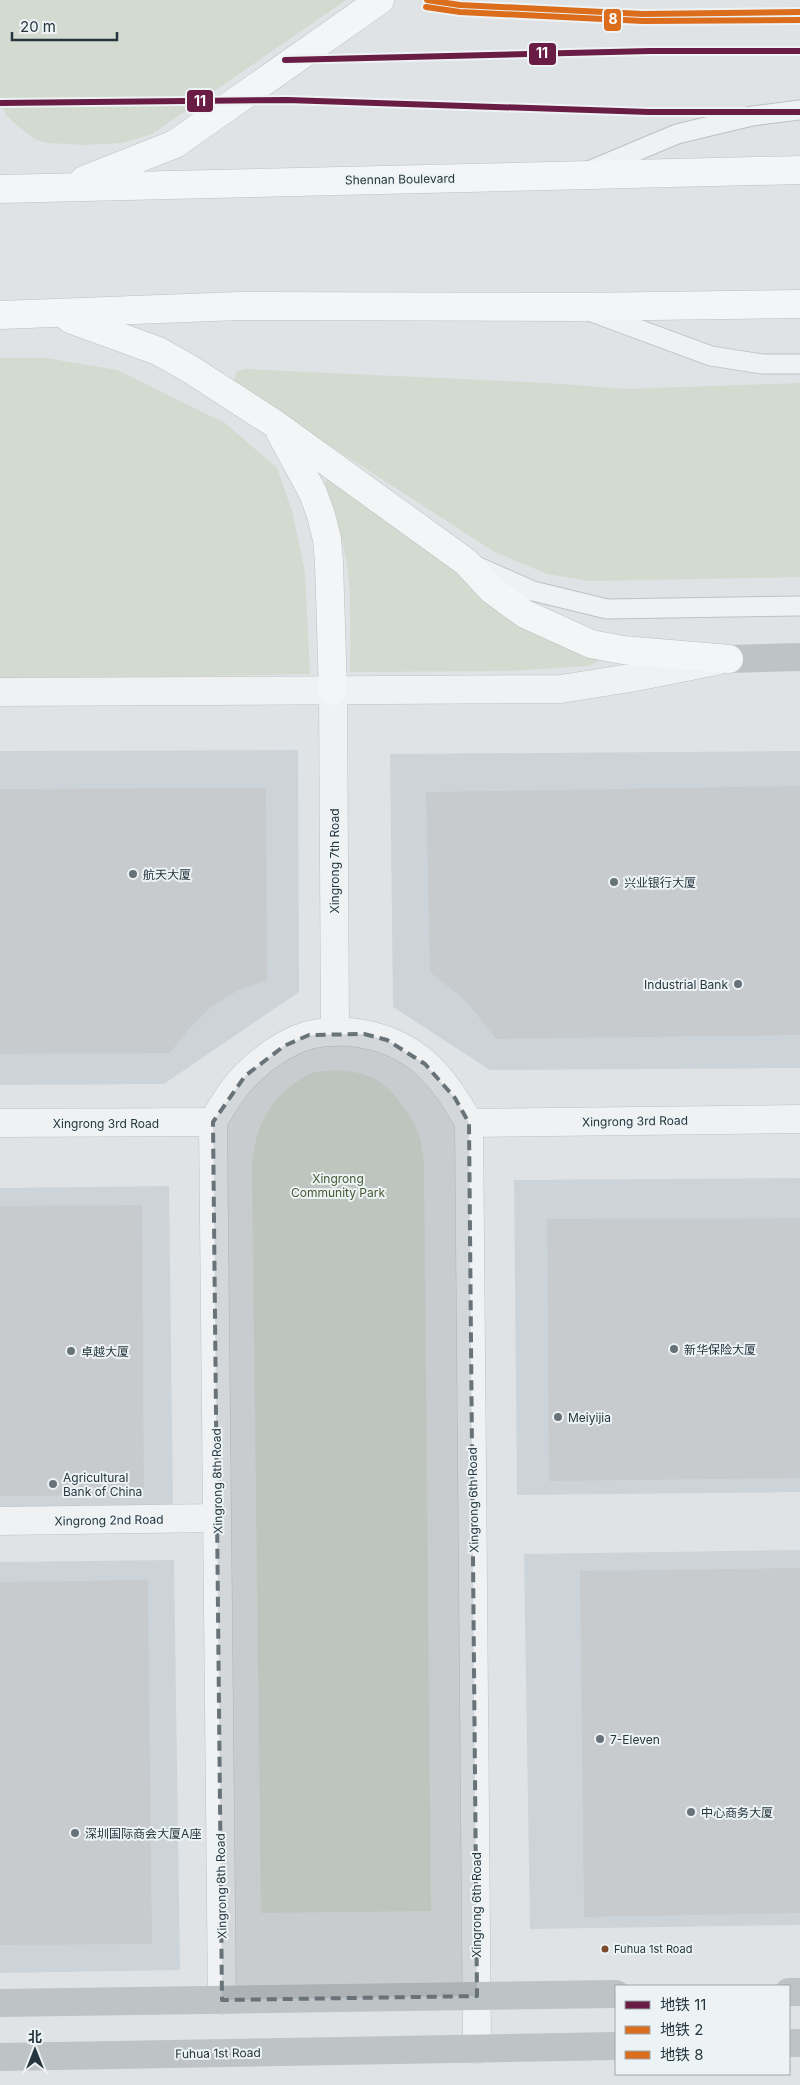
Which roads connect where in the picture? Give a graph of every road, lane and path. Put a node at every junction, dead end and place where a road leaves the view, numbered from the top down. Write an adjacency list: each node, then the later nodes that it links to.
1 (380, 0): 5 (main road)
2 (800, 110): 4 (lane)
3 (800, 170): 4 (main road, Shennan Boulevard)
4 (582, 174): 5 (main road, Shennan Boulevard)
5 (67, 187): 6 (main road, Shennan Boulevard)
6 (0, 189)
7 (800, 304): 8 (main road)
8 (578, 307): 9 (main road); 11 (lane)
9 (57, 314): 10 (main road); 12 (main road)
10 (0, 315)
11 (800, 364)
12 (276, 424): 13 (main road); 17 (main road)
13 (466, 562): 14 (lane); 16 (main road)
14 (800, 606)
15 (800, 657): 16 (street)
16 (729, 659): 17 (street)
17 (333, 690): 18 (street); 19 (street, Xingrong 7th Road)
18 (0, 692)
19 (335, 1032): 21 (street); 23 (street, Xingrong 6th Road)
20 (800, 1119): 23 (street, Xingrong 3rd Road)
21 (213, 1122): 22 (street, Xingrong 3rd Road); 24 (street, Xingrong 8th Road)
22 (0, 1123)
23 (469, 1123): 27 (street, Xingrong 6th Road)
24 (217, 1518): 25 (street, Xingrong 2nd Road); 28 (street, Xingrong 8th Road)
25 (0, 1520)
26 (615, 1994): 27 (street)
27 (477, 1996): 28 (street); 31 (street, Xingrong 6th Road)
28 (222, 2000): 29 (street)
29 (0, 2003)
30 (615, 2046): 31 (street, Fuhua 1st Road)
31 (477, 2048): 32 (street, Fuhua 1st Road)
32 (0, 2057)

